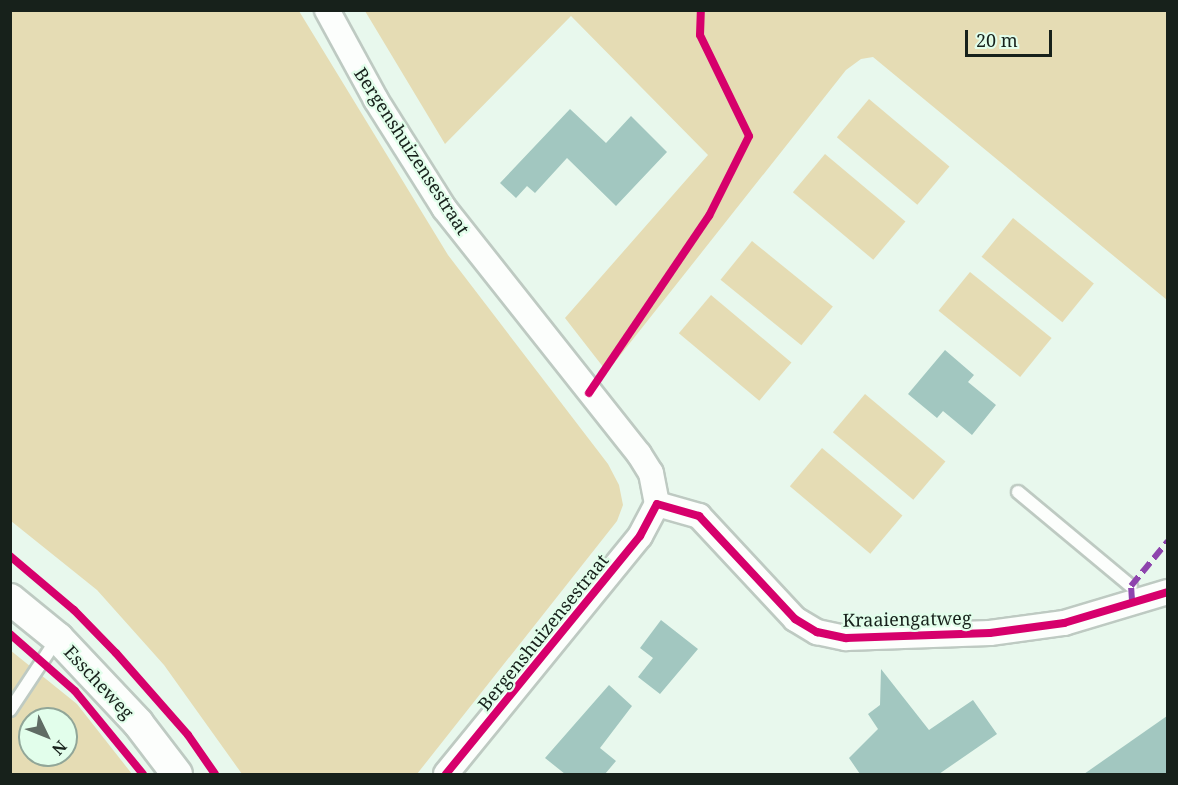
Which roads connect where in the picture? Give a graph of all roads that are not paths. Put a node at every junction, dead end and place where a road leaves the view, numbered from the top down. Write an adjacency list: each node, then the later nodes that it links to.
1 (327, 10): 3 (street, Bergenshuizensestraat)
2 (1018, 492): 4 (lane)
3 (657, 504): 5 (street, Kraaiengatweg); 10 (street, Bergenshuizensestraat)
4 (1131, 586)
5 (1167, 592)
6 (10, 599): 7 (street, Esscheweg)
7 (58, 638): 8 (lane); 9 (street, Esscheweg)
8 (10, 710)
9 (177, 774)
10 (446, 774)

